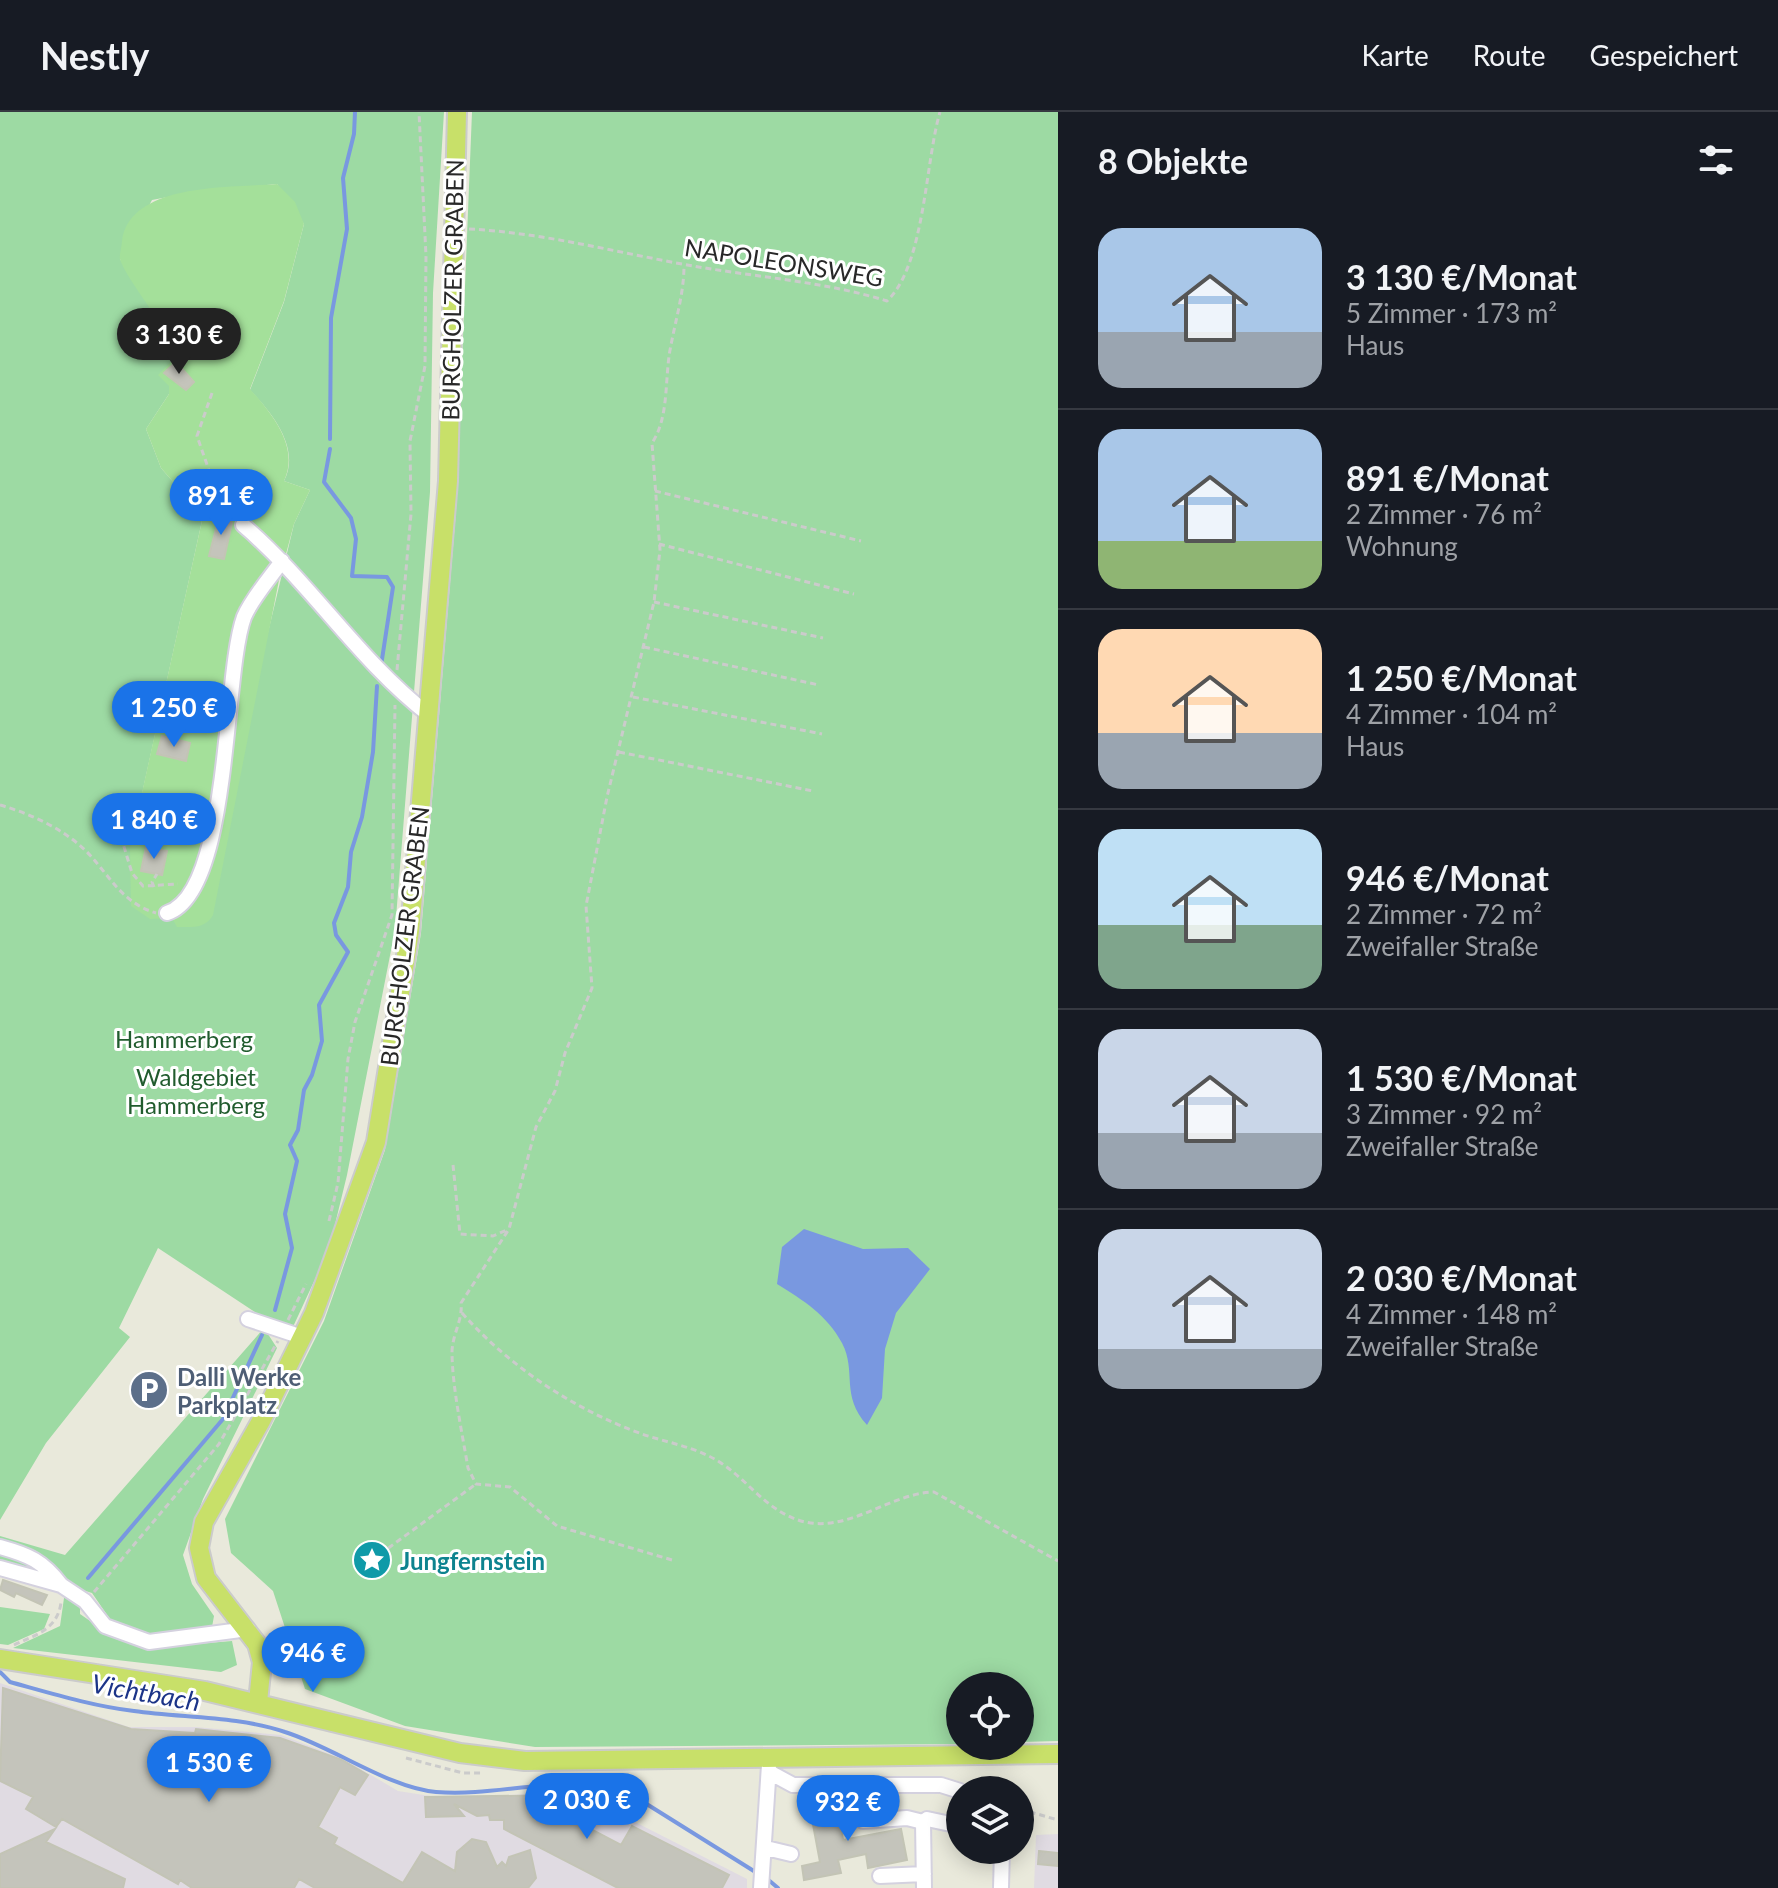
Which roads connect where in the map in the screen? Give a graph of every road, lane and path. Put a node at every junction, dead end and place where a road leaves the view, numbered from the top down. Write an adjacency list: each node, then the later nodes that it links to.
1 (419, 112): 17 (path)
2 (457, 112): 19 (main road, BURGHOLZER GRABEN)
3 (940, 112): 5 (path, NAPOLEONSWEG)
4 (481, 230): 5 (path, NAPOLEONSWEG)
5 (684, 265): 7 (path)
6 (212, 393): 8 (path)
7 (655, 491): 9 (path); 10 (path)
8 (243, 525): 11 (street)
9 (861, 541)
10 (659, 544): 12 (path); 13 (path)
11 (282, 561): 17 (street); 27 (street)
12 (854, 594)
13 (654, 602): 14 (path); 15 (path)
14 (823, 638)
15 (644, 647): 16 (path); 18 (path)
16 (819, 685)
17 (394, 688): 19 (street); 31 (path)
18 (633, 697): 20 (path); 21 (path)
19 (429, 715): 36 (main road, BURGHOLZER GRABEN)
20 (822, 734)
21 (619, 752): 22 (path); 30 (path)
22 (813, 791)
23 (0, 805): 28 (path)
24 (118, 827): 26 (path)
25 (157, 874): 26 (path)
26 (154, 887): 27 (path)
27 (194, 888): 28 (street)
28 (167, 913)
29 (453, 1165): 30 (path)
30 (509, 1229): 33 (path)
31 (327, 1232)
32 (307, 1282): 35 (path)
33 (462, 1313): 37 (path); 41 (path)
34 (248, 1319): 35 (street)
35 (283, 1331): 36 (street); 44 (path)
36 (302, 1337): 45 (main road, BURGHOLZER GRABEN)
37 (476, 1484): 39 (path); 40 (path)
38 (0, 1547): 43 (street)
39 (372, 1560)
40 (672, 1560)
41 (1058, 1561)
42 (0, 1568): 43 (street)
43 (61, 1585): 44 (street); 46 (path)
44 (85, 1601): 45 (street)
45 (248, 1629): 47 (main road, BURGHOLZER GRABEN)
46 (6, 1656): 47 (main road)
47 (258, 1702): 49 (main road)
48 (1058, 1754): 49 (main road)
49 (770, 1766): 50 (street); 56 (street)
50 (946, 1787)
51 (1034, 1813): 52 (path)
52 (1058, 1820)
53 (863, 1821): 54 (street)
54 (923, 1822): 55 (street); 60 (street)
55 (946, 1823)
56 (765, 1851): 57 (street); 61 (street)
57 (791, 1854)
58 (1002, 1864): 62 (street)
59 (880, 1876): 60 (street)
60 (924, 1881)
61 (761, 1888)
62 (1001, 1888)

